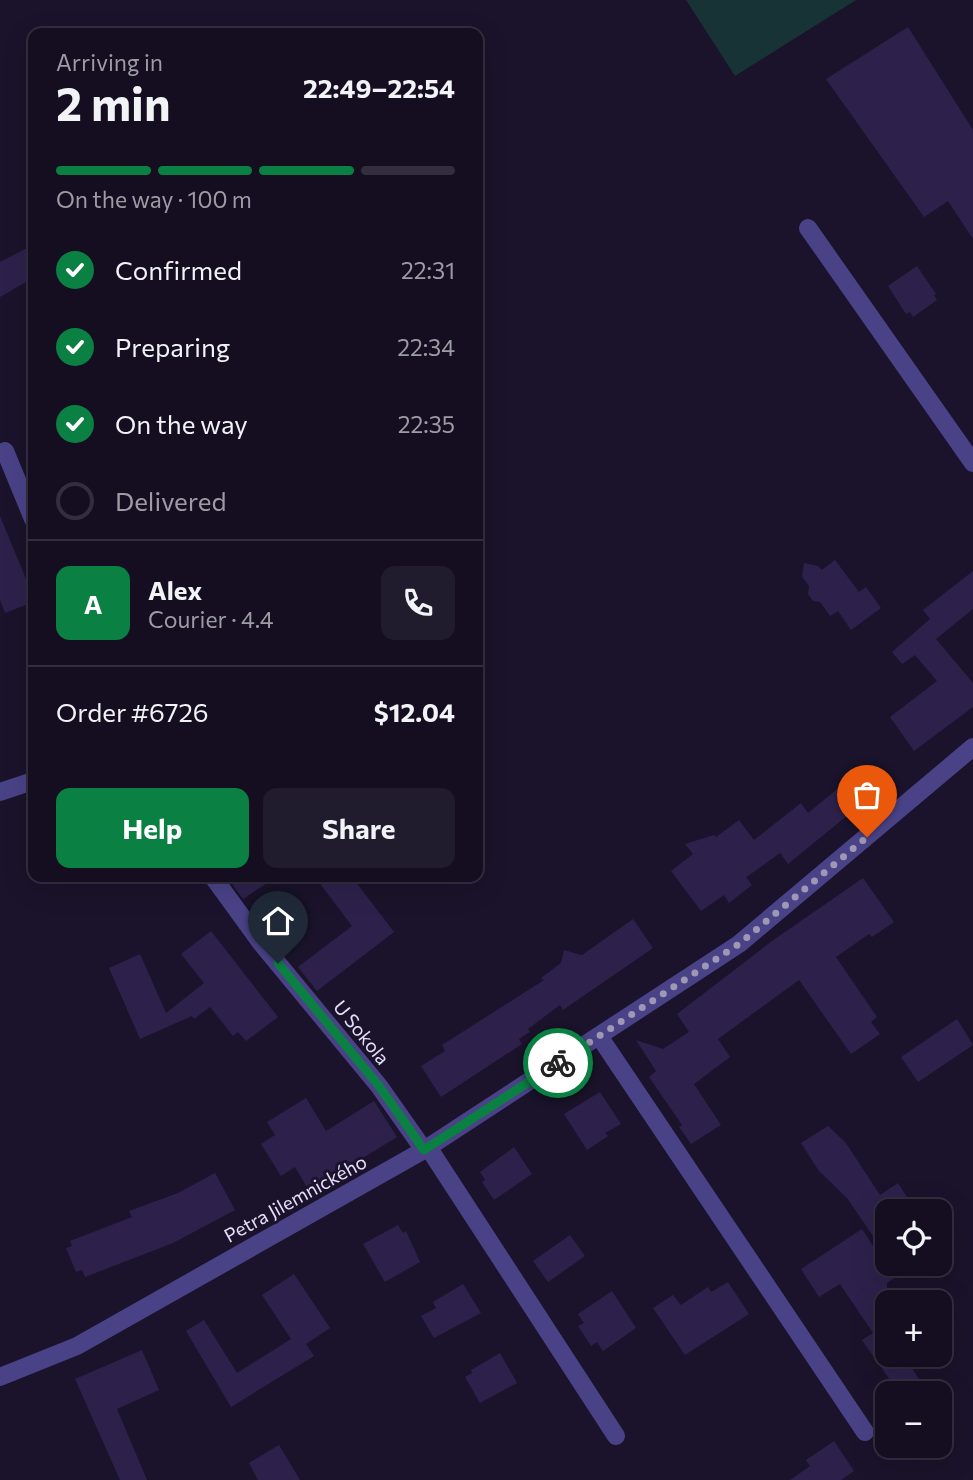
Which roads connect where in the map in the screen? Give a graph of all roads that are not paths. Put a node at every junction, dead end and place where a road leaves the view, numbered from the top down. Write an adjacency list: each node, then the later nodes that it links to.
1 (808, 228): 3 (street)
2 (5, 450): 4 (street)
3 (973, 463)
4 (28, 507)
5 (973, 747): 9 (street, Petra Jilemnického)
6 (28, 783): 7 (street)
7 (0, 792)
8 (217, 882): 10 (street, U Sokola)
9 (599, 1036): 10 (street, Petra Jilemnického); 12 (street)
10 (426, 1148): 11 (street, Petra Jilemnického); 13 (street, U Sokola)
11 (0, 1377)
12 (865, 1432)
13 (616, 1436)

